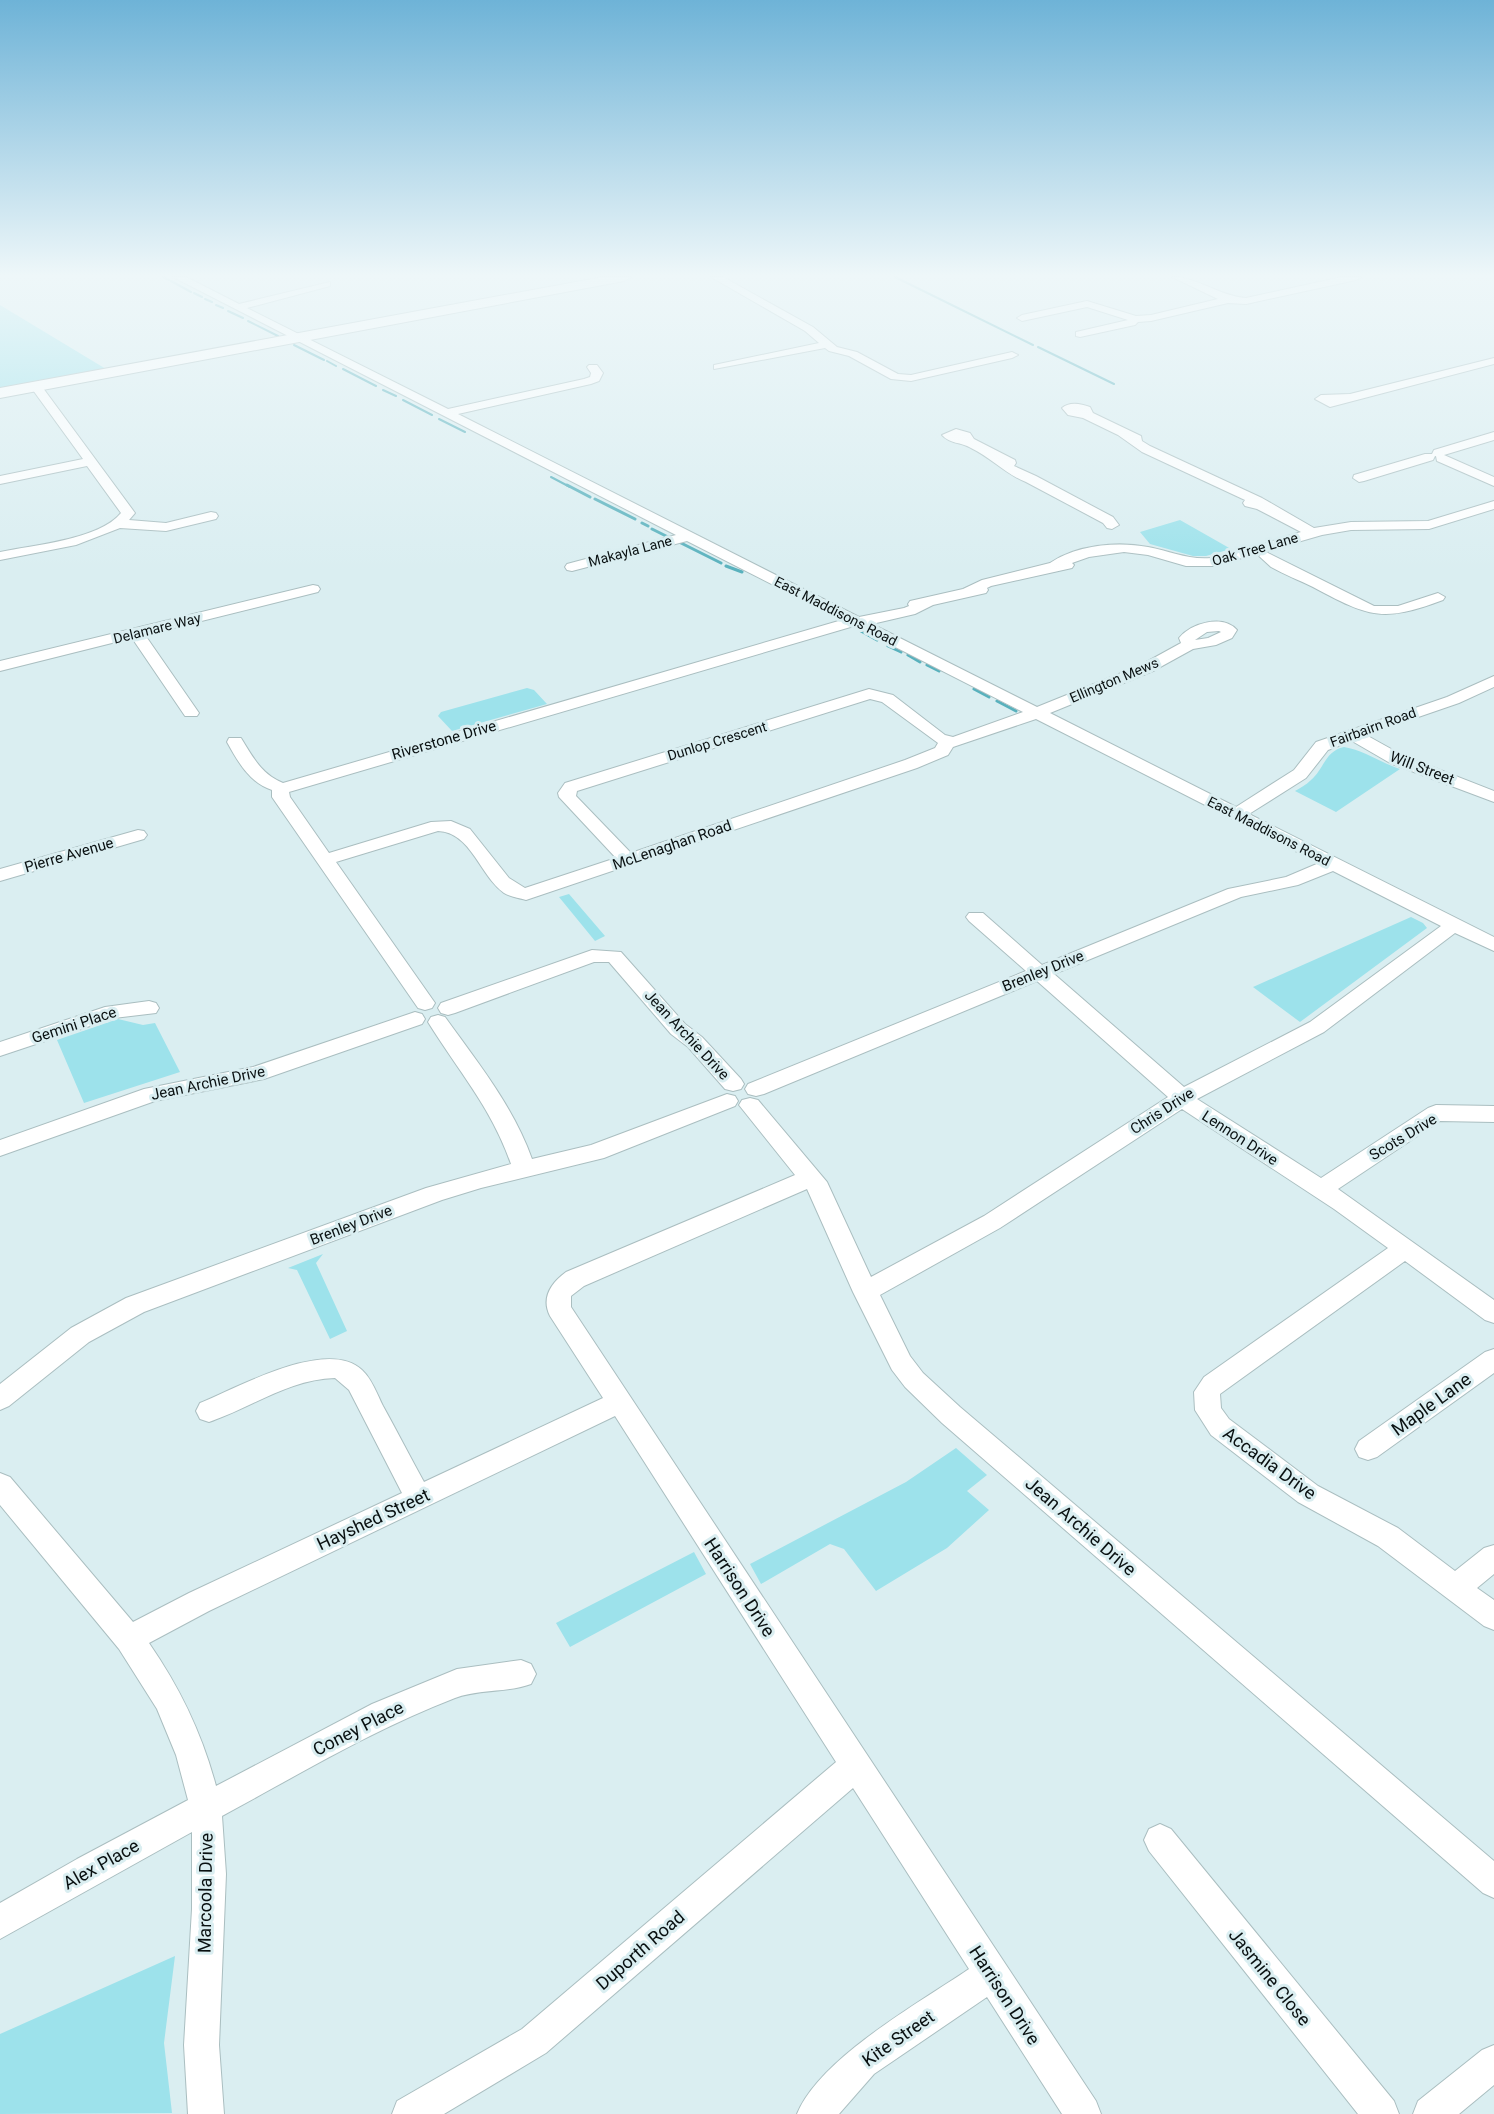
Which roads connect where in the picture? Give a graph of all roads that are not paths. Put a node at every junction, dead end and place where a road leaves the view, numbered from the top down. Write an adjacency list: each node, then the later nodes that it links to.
1 (92, 376): 7 (main road)
2 (374, 376): 10 (street, East Maddisons Road)
3 (596, 376): 10 (street)
4 (893, 376): 5 (street)
5 (918, 376)
6 (1436, 376): 9 (street)
7 (36, 386): 8 (main road); 15 (street)
8 (0, 393)
9 (1340, 400)
10 (447, 413): 23 (street, East Maddisons Road)
11 (1087, 416): 22 (street)
12 (1494, 436): 14 (street)
13 (967, 441): 24 (street)
14 (1436, 456): 16 (street); 18 (street)
15 (92, 461): 17 (street); 21 (street)
16 (1359, 478)
17 (0, 480)
18 (1490, 481)
19 (1492, 505): 22 (street, Oak Tree Lane)
20 (211, 516): 21 (street)
21 (121, 524): 26 (street)
22 (1312, 533): 25 (street, Oak Tree Lane)
23 (688, 536): 27 (street, Makayla Lane); 30 (street, East Maddisons Road)
24 (1132, 548): 25 (street, Oak Tree Lane); 30 (street, Oak Tree Lane)
25 (1261, 553): 29 (street)
26 (0, 556)
27 (572, 567)
28 (313, 589): 31 (street, Delamare Way)
29 (1438, 597)
30 (857, 621): 36 (street, East Maddisons Road); 40 (street, Riverstone Drive)
31 (136, 633): 33 (street, Delamare Way); 35 (street)
32 (1189, 645): 36 (street, Ellington Mews)
33 (0, 666)
34 (1494, 681): 37 (street, Fairbairn Road)
35 (191, 713)
36 (1037, 713): 39 (street, McLenaghan Road); 42 (street, East Maddisons Road)
37 (1352, 734): 41 (street, Will Street); 42 (street, Fairbairn Road)
38 (235, 742): 40 (street)
39 (947, 742): 45 (street, McLenaghan Road); 45 (street, Dunlop Crescent)
40 (283, 788): 44 (street)
41 (1494, 797)
42 (1236, 814): 46 (street, East Maddisons Road)
43 (138, 835): 47 (street, Pierre Avenue)
44 (325, 860): 45 (street, McLenaghan Road); 53 (street)
45 (628, 860)
46 (1333, 864): 49 (street, East Maddisons Road); 51 (street, Brenley Drive)
47 (0, 875)
48 (976, 916): 51 (street, Lennon Drive)
49 (1454, 925): 50 (street, East Maddisons Road); 58 (street, Chris Drive)
50 (1494, 945)
51 (1040, 973): 57 (street, Brenley Drive); 58 (street, Lennon Drive)
52 (149, 1008): 55 (street, Gemini Place)
53 (420, 1011): 54 (street); 60 (street, Jean Archie Drive)
54 (443, 1015): 56 (street, Jean Archie Drive); 61 (street)
55 (0, 1049)
56 (730, 1092): 57 (street); 61 (street, Brenley Drive)
57 (753, 1097): 62 (street, Jean Archie Drive)
58 (1183, 1097): 63 (street, Lennon Drive); 65 (street, Chris Drive)
59 (1494, 1114): 63 (street, Scots Drive)
60 (0, 1148)
61 (524, 1170): 68 (street, Brenley Drive)
62 (812, 1177): 65 (street, Jean Archie Drive); 69 (street, Harrison Drive)
63 (1320, 1190): 64 (street, Lennon Drive)
64 (1404, 1249): 66 (street, Lennon Drive); 75 (street, Accadia Drive)
65 (865, 1292): 82 (street, Jean Archie Drive)
66 (1494, 1313)
67 (1494, 1359): 71 (street, Maple Lane)
68 (0, 1399)
69 (620, 1402): 73 (street, Hayshed Street); 79 (street, Harrison Drive)
70 (209, 1411): 73 (street)
71 (1368, 1449)
72 (0, 1485): 77 (street, Marcoola Drive)
73 (418, 1497): 77 (street, Hayshed Street)
74 (1494, 1557): 75 (street)
75 (1456, 1588): 76 (street, Accadia Drive)
76 (1494, 1617)
77 (129, 1639): 80 (street, Marcoola Drive)
78 (521, 1674): 80 (street, Coney Place)
79 (856, 1765): 84 (street, Harrison Drive); 87 (street, Duporth Road)
80 (204, 1808): 83 (street, Alex Place); 86 (street, Marcoola Drive)
81 (1160, 1840): 90 (street, Jasmine Close)
82 (1494, 1882)
83 (0, 1922)
84 (991, 1974): 88 (street, Kite Street); 89 (street, Harrison Drive)
85 (1494, 2062): 91 (street)
86 (206, 2114)
87 (410, 2114)
88 (815, 2114)
89 (1083, 2114)
90 (1381, 2114)
91 (1431, 2114)

